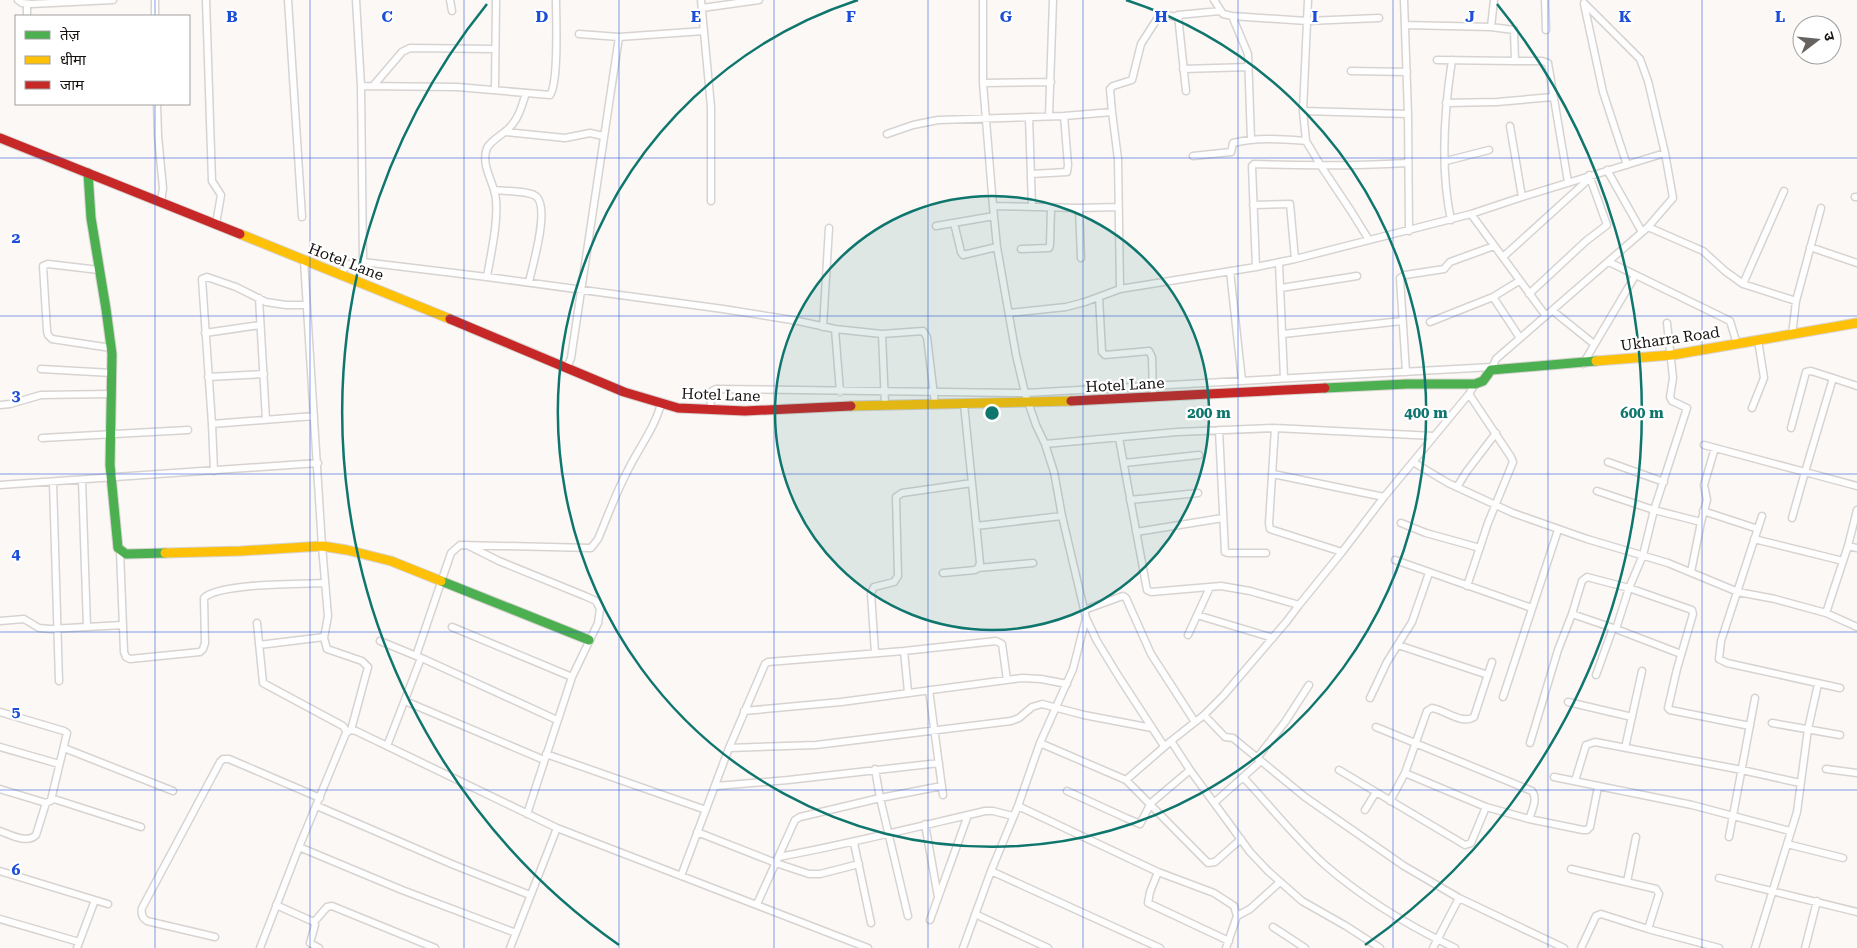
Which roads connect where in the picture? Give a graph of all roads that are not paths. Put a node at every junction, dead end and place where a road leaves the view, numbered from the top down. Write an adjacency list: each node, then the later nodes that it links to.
1 (18, 0): 20 (street)
2 (113, 0): 20 (street)
3 (154, 0): 25 (street)
4 (206, 0): 97 (street)
5 (288, 0): 94 (street)
6 (356, 0): 46 (street)
7 (450, 0): 23 (street)
8 (496, 0): 36 (street)
9 (556, 0): 50 (street)
10 (701, 0): 21 (street)
11 (759, 0): 21 (street)
12 (982, 0): 45 (street)
13 (1053, 0): 44 (street)
14 (1214, 0): 22 (street)
15 (1308, 0): 29 (street)
16 (1404, 0): 30 (street)
17 (1494, 0): 31 (street)
18 (1545, 0): 32 (street)
19 (1584, 2): 69 (street); 73 (street)
20 (27, 4): 24 (street)
21 (702, 8): 33 (street)
22 (1220, 11): 26 (street); 27 (street)
23 (452, 12)
24 (28, 15)
25 (155, 15)
26 (1232, 16): 29 (street); 40 (street)
27 (1178, 17): 41 (street); 55 (street)
28 (1379, 18): 29 (street)
29 (1308, 21): 54 (street)
30 (1405, 25): 31 (street); 43 (street)
31 (1491, 27): 39 (street)
32 (1546, 30)
33 (704, 31): 35 (street); 84 (street)
34 (579, 34): 35 (street)
35 (619, 37): 64 (street)
36 (495, 49): 47 (street); 48 (street)
37 (1437, 60): 38 (street)
38 (1452, 60): 39 (street); 52 (street)
39 (1515, 61): 51 (street)
40 (1249, 68): 41 (street); 66 (street)
41 (1183, 69): 49 (street)
42 (1351, 72): 43 (street)
43 (1407, 72): 56 (street)
44 (1051, 82): 45 (street); 57 (street)
45 (983, 83): 60 (street)
46 (361, 86): 47 (street); 112 (street)
47 (373, 86): 48 (street)
48 (495, 89): 50 (street)
49 (1186, 91)
50 (526, 93): 62 (street)
51 (1553, 97): 52 (street); 79 (street)
52 (1446, 103): 71 (street)
53 (156, 105): 82 (street)
54 (1303, 111): 56 (street); 67 (street)
55 (1112, 112): 58 (street); 88 (street)
56 (1408, 114): 72 (street)
57 (1050, 116): 58 (street); 59 (street)
58 (1064, 116): 77 (street)
59 (1029, 117): 60 (street); 77 (street)
60 (985, 118): 63 (street); 86 (street)
61 (1510, 126): 83 (street)
62 (505, 132): 64 (street); 80 (street)
63 (887, 134)
64 (603, 136): 127 (street)
65 (0, 138): 76 (street, Hotel Lane)
66 (1251, 140): 67 (street); 70 (street)
67 (1306, 141): 74 (street)
68 (1489, 150): 71 (street)
69 (1665, 153): 73 (street); 99 (street)
70 (1193, 156)
71 (1446, 161): 95 (street)
72 (1407, 163): 74 (street); 101 (street)
73 (1627, 165): 75 (street)
74 (1321, 166): 85 (street); 103 (street)
75 (1606, 170): 78 (street); 102 (street)
76 (88, 173): 82 (street, Hotel Lane); 117 (street)
77 (1031, 174): 87 (street)
78 (1590, 177): 79 (street); 108 (street); 129 (street)
79 (1568, 182): 83 (street)
80 (495, 190): 122 (street); 124 (street)
81 (1784, 191): 125 (street)
82 (162, 197): 97 (street, Hotel Lane)
83 (1522, 197): 92 (street)
84 (711, 201)
85 (1253, 205): 110 (street); 116 (street)
86 (993, 206): 87 (street); 93 (street)
87 (1032, 207): 89 (street)
88 (1118, 207): 90 (street); 128 (street)
89 (1051, 208): 90 (street); 107 (street)
90 (1079, 208): 109 (street)
91 (1821, 208): 106 (street)
92 (1471, 214): 95 (street); 104 (street)
93 (994, 216): 96 (street); 105 (street)
94 (302, 217)
95 (1451, 220): 101 (street)
96 (954, 223): 98 (street); 105 (street)
97 (216, 224): 111 (street, Hotel Lane)
98 (936, 226)
99 (1648, 227): 102 (street); 125 (street)
100 (829, 228): 143 (street)
101 (1409, 231): 103 (street)
102 (1642, 232): 113 (street)
103 (1368, 240): 110 (street)
104 (1494, 246): 108 (street); 138 (street)
105 (997, 247): 136 (street)
106 (1810, 247): 115 (street); 133 (street)
107 (1020, 249)
108 (1503, 257): 123 (street)
109 (1081, 258)
110 (1295, 259): 114 (street)
111 (304, 261): 118 (street, Hotel Lane); 134 (street)
112 (363, 262): 118 (street); 122 (street)
113 (1609, 262): 121 (street); 135 (street)
114 (1279, 263): 116 (street); 126 (street)
115 (1857, 263)
116 (1256, 267): 119 (street)
117 (99, 270): 153 (street); 153 (street)
118 (342, 270): 155 (street, Hotel Lane)
119 (1230, 271): 128 (street); 165 (street)
120 (1357, 276): 126 (street)
121 (1635, 276): 151 (street); 152 (street)
122 (487, 277): 124 (street)
123 (1519, 281): 129 (street); 130 (street)
124 (529, 282): 127 (street)
125 (1743, 284): 133 (street)
126 (1281, 288): 147 (street)
127 (581, 289): 143 (street); 155 (street)
128 (1120, 289): 131 (street)
129 (1529, 294): 137 (street)
130 (1494, 296): 139 (street); 149 (street)
131 (1099, 297): 136 (street); 169 (street)
132 (259, 298): 134 (street); 142 (street); 145 (street)
133 (1796, 301): 148 (street)
134 (307, 305): 180 (street)
135 (1553, 311): 137 (street); 151 (street)
136 (1009, 313): 174 (street)
137 (1546, 316): 149 (street)
138 (1402, 321): 147 (street); 159 (street)
139 (1430, 322)
140 (1667, 323): 154 (street)
141 (1857, 323): 148 (street, Ukharra Road)
142 (260, 325): 145 (street); 161 (street)
143 (823, 327): 144 (street)
144 (835, 329): 146 (street); 168 (street)
145 (205, 333): 162 (street)
146 (882, 334): 172 (street); 173 (street)
147 (1283, 334): 163 (street)
148 (1792, 335): 150 (street, Ukharra Road)
149 (1520, 338): 160 (street)
150 (1758, 340): 152 (street, Ukharra Road); 179 (street)
151 (1594, 344): 156 (street)
152 (1737, 344): 154 (street, Ukharra Road)
153 (111, 348): 158 (street)
154 (1672, 355): 156 (street, Ukharra Road); 206 (street)
155 (569, 363): 176 (street, Hotel Lane)
156 (1583, 364): 160 (street, Ukharra Road)
157 (41, 369): 158 (street)
158 (112, 372): 170 (street)
159 (1406, 372): 160 (street); 163 (street)
160 (1489, 372): 166 (street)
161 (264, 374): 162 (street); 181 (street)
162 (208, 377): 182 (street)
163 (1284, 378): 165 (street)
164 (1833, 378): 167 (street); 184 (street); 201 (street)
165 (1242, 381): 169 (street)
166 (1475, 384): 169 (street, Hotel Lane); 171 (street)
167 (1857, 386)
168 (840, 392): 172 (street); 175 (street)
169 (1153, 392): 174 (street, Hotel Lane)
170 (111, 394): 178 (street); 188 (street)
171 (1470, 394): 187 (street); 189 (street)
172 (884, 398): 173 (street, Hotel Lane); 173 (street); 175 (street, Hotel Lane)
173 (934, 398): 174 (street); 177 (street, Hotel Lane)
174 (1027, 398): 177 (street, Hotel Lane); 192 (street)
175 (711, 403): 176 (street, Hotel Lane)
176 (661, 404): 230 (street)
177 (964, 404): 207 (street)
178 (0, 405)
179 (1752, 408)
180 (314, 416): 181 (street); 198 (street)
181 (266, 420): 182 (street)
182 (212, 424): 200 (street)
183 (1275, 428): 186 (street); 189 (street); 202 (street)
184 (1791, 428)
185 (188, 430): 188 (street)
186 (1219, 430): 191 (street); 221 (street)
187 (1496, 433): 210 (street); 215 (street)
188 (110, 434): 190 (street); 203 (street)
189 (1434, 436): 196 (street)
190 (42, 438)
191 (1119, 438): 192 (street); 199 (street)
192 (1046, 444): 219 (street)
193 (1704, 445): 194 (street)
194 (1714, 448): 201 (street); 218 (street)
195 (1199, 456): 199 (street)
196 (1413, 462): 210 (street); 213 (street)
197 (1608, 462): 206 (street)
198 (318, 463): 200 (street); 231 (street)
199 (1124, 463): 214 (street)
200 (214, 471): 203 (street)
201 (1806, 472): 209 (street); 222 (street)
202 (1273, 474): 213 (street); 236 (street)
203 (111, 478): 204 (street); 235 (street)
204 (82, 480): 205 (street); 262 (street)
205 (53, 482): 208 (street); 265 (street)
206 (1664, 482): 216 (street)
207 (972, 483): 225 (street); 275 (street)
208 (0, 485)
209 (1857, 486)
210 (1457, 487): 215 (street)
211 (1597, 491): 216 (street)
212 (1198, 493): 214 (street)
213 (1384, 497): 236 (street)
214 (1130, 500): 228 (street)
215 (1496, 506): 227 (street); 233 (street)
216 (1654, 510): 224 (street); 238 (street)
217 (1857, 510): 232 (street)
218 (1703, 512): 224 (street); 226 (street)
219 (1062, 516): 225 (street); 254 (street)
220 (1762, 516): 226 (street)
221 (1223, 518): 228 (street); 237 (street)
222 (1792, 518)
223 (1401, 522): 233 (street)
224 (1701, 522): 243 (street)
225 (976, 526): 242 (street)
226 (1758, 529): 229 (street)
227 (1558, 530): 238 (street); 253 (street)
228 (1136, 532): 249 (street)
229 (1754, 539): 240 (street); 251 (street)
230 (466, 544): 246 (street); 270 (street)
231 (322, 546): 235 (street); 246 (street); 247 (street)
232 (1848, 546): 234 (street); 240 (street)
233 (1480, 548): 248 (street)
234 (1857, 548)
235 (120, 551): 261 (street)
236 (1342, 552): 252 (street)
237 (1266, 553)
238 (1643, 555): 243 (street); 250 (street)
239 (1396, 560): 245 (street)
240 (1843, 560): 255 (street)
241 (1033, 563): 242 (street)
242 (978, 568): 244 (street)
243 (1691, 572): 251 (street)
244 (943, 573)
245 (1429, 573): 248 (street); 273 (street)
246 (441, 581): 270 (street); 277 (street)
247 (326, 583): 261 (street); 268 (street)
248 (1467, 586): 253 (street)
249 (1210, 587): 252 (street); 256 (street)
250 (1629, 588): 257 (street); 266 (street); 276 (street)
251 (1738, 592): 255 (street); 286 (street)
252 (1299, 605): 269 (street)
253 (1532, 608): 291 (street)
254 (1084, 610): 258 (street); 302 (street)
255 (1826, 613): 264 (street)
256 (1197, 614): 267 (street); 269 (street)
257 (1572, 614): 266 (street); 314 (street)
258 (1086, 618): 285 (street); 306 (street)
259 (0, 622): 265 (street)
260 (258, 623): 272 (street)
261 (123, 625): 262 (street)
262 (87, 627): 265 (street)
263 (452, 627): 282 (street)
264 (1857, 627)
265 (58, 628): 284 (street)
266 (1615, 628): 276 (street); 281 (street)
267 (1188, 635)
268 (324, 637): 272 (street); 309 (street)
269 (1273, 638): 299 (street)
270 (589, 640): 282 (street)
271 (380, 641): 277 (street)
272 (259, 645): 309 (street)
273 (1398, 645): 280 (street); 292 (street)
274 (904, 651): 275 (street); 283 (street); 290 (street)
275 (875, 653): 297 (street)
276 (1681, 654): 305 (street)
277 (418, 657): 294 (street); 301 (street)
278 (1492, 662): 280 (street)
279 (1642, 671): 300 (street)
280 (1488, 675): 313 (street)
281 (1596, 676)
282 (572, 677): 301 (street)
283 (1007, 680): 285 (street); 289 (street)
284 (60, 681)
285 (1067, 684): 296 (street)
286 (1818, 684): 288 (street); 307 (street)
287 (1309, 685): 322 (street)
288 (1840, 688)
289 (929, 690): 290 (street); 308 (street)
290 (908, 692): 297 (street)
291 (1503, 697)
292 (1370, 698)
293 (1755, 698): 305 (street)
294 (405, 701): 315 (street); 321 (street)
295 (1568, 702): 300 (street)
296 (1055, 707): 306 (street); 308 (street); 312 (street)
297 (744, 711): 319 (street)
298 (0, 712): 318 (street)
299 (1204, 715): 302 (street); 322 (street)
300 (1632, 717): 320 (street)
301 (557, 720): 321 (street)
302 (1194, 722): 311 (street)
303 (1772, 723): 307 (street)
304 (1376, 726): 313 (street)
305 (1750, 726): 329 (street)
306 (1152, 728): 316 (street)
307 (1808, 729): 310 (street); 336 (street)
308 (934, 730): 319 (street); 323 (street)
309 (349, 731): 315 (street); 345 (street)
310 (1840, 735)
311 (1171, 741): 316 (street); 327 (street)
312 (1040, 742): 334 (street); 352 (street)
313 (1415, 743): 331 (street); 360 (street)
314 (1530, 743)
315 (387, 746): 356 (street)
316 (1164, 746): 334 (street)
317 (0, 747): 324 (street)
318 (64, 748): 324 (street); 341 (street)
319 (729, 748): 337 (street)
320 (1625, 748): 329 (street); 335 (street)
321 (545, 757): 354 (street); 356 (street)
322 (1259, 760): 333 (street); 388 (street)
323 (939, 762): 325 (street); 338 (street)
324 (59, 764): 348 (street)
325 (875, 769): 337 (street); 346 (street)
326 (1826, 769): 330 (street)
327 (1190, 770): 349 (street); 350 (street)
328 (1339, 770): 343 (street)
329 (1742, 770): 336 (street); 359 (street)
330 (1857, 772)
331 (1405, 774): 347 (street); 353 (street)
332 (1554, 777): 335 (street)
333 (1244, 778): 349 (street); 406 (street)
334 (1126, 780): 350 (street)
335 (1575, 781): 339 (street)
336 (1800, 783): 364 (street)
337 (716, 786): 354 (street)
338 (942, 786): 344 (street); 346 (street)
339 (1598, 786): 359 (street); 360 (street)
340 (0, 789): 348 (street)
341 (173, 791)
342 (1067, 791): 350 (street)
343 (1376, 792): 347 (street); 355 (street)
344 (943, 795)
345 (320, 798): 351 (street); 405 (street)
346 (880, 798): 367 (street); 375 (street)
347 (1390, 800): 353 (street)
348 (48, 802): 362 (street); 365 (street)
349 (1215, 802): 370 (street)
350 (1151, 803): 370 (street)
351 (317, 806): 373 (street); 386 (street)
352 (1018, 806): 358 (street); 380 (street)
353 (1486, 807): 360 (street)
354 (706, 810): 366 (street)
355 (1365, 810)
356 (527, 814): 363 (street)
357 (968, 815): 358 (street); 361 (street); 387 (street)
358 (1013, 816): 379 (street)
359 (1734, 816): 364 (street); 369 (street)
360 (1529, 819)
361 (926, 824): 367 (street); 387 (street)
362 (141, 827)
363 (557, 828): 381 (street); 386 (street)
364 (1790, 831): 372 (street)
365 (0, 832)
366 (697, 832): 375 (street); 381 (street)
367 (888, 833): 371 (street); 396 (street)
368 (1636, 837): 384 (street)
369 (1728, 837)
370 (1241, 839): 383 (street)
371 (854, 843): 375 (street); 376 (street)
372 (1787, 844): 374 (street); 385 (street)
373 (299, 847): 393 (street); 404 (street)
374 (1843, 858)
375 (777, 860): 376 (street); 392 (street)
376 (859, 864): 401 (street)
377 (1571, 870): 384 (street)
378 (0, 871): 389 (street)
379 (991, 871): 395 (street); 409 (street)
380 (1158, 872): 397 (street); 407 (street)
381 (681, 876): 392 (street)
382 (1719, 878): 385 (street)
383 (1280, 882): 397 (street); 420 (street)
384 (1628, 882): 403 (street)
385 (1774, 890): 390 (street); 426 (street)
386 (530, 895): 404 (street)
387 (938, 898): 399 (street)
388 (1459, 898): 406 (street); 423 (street)
389 (95, 900): 391 (street); 408 (street)
390 (1817, 901): 394 (street); 427 (street)
391 (108, 904)
392 (756, 904): 414 (street)
393 (276, 905): 400 (street); 410 (street)
394 (1857, 912)
395 (975, 914): 415 (street); 416 (street)
396 (908, 916)
397 (1237, 916): 407 (street)
398 (0, 919): 408 (street)
399 (930, 920)
400 (314, 922): 411 (street); 412 (street)
401 (871, 923)
402 (1273, 927): 419 (street)
403 (1648, 929): 424 (street); 425 (street)
404 (516, 933): 413 (street)
405 (215, 937)
406 (1438, 940): 421 (street); 422 (street)
407 (1229, 941): 418 (street)
408 (78, 945)
409 (1144, 945): 417 (street)
410 (260, 948)
411 (319, 948)
412 (435, 948)
413 (510, 948)
414 (868, 948)
415 (963, 948)
416 (1048, 948)
417 (1160, 948)
418 (1226, 948)
419 (1306, 948)
420 (1380, 948)
421 (1433, 948)
422 (1455, 948)
423 (1564, 948)
424 (1581, 948)
425 (1719, 948)
426 (1755, 948)
427 (1805, 948)

